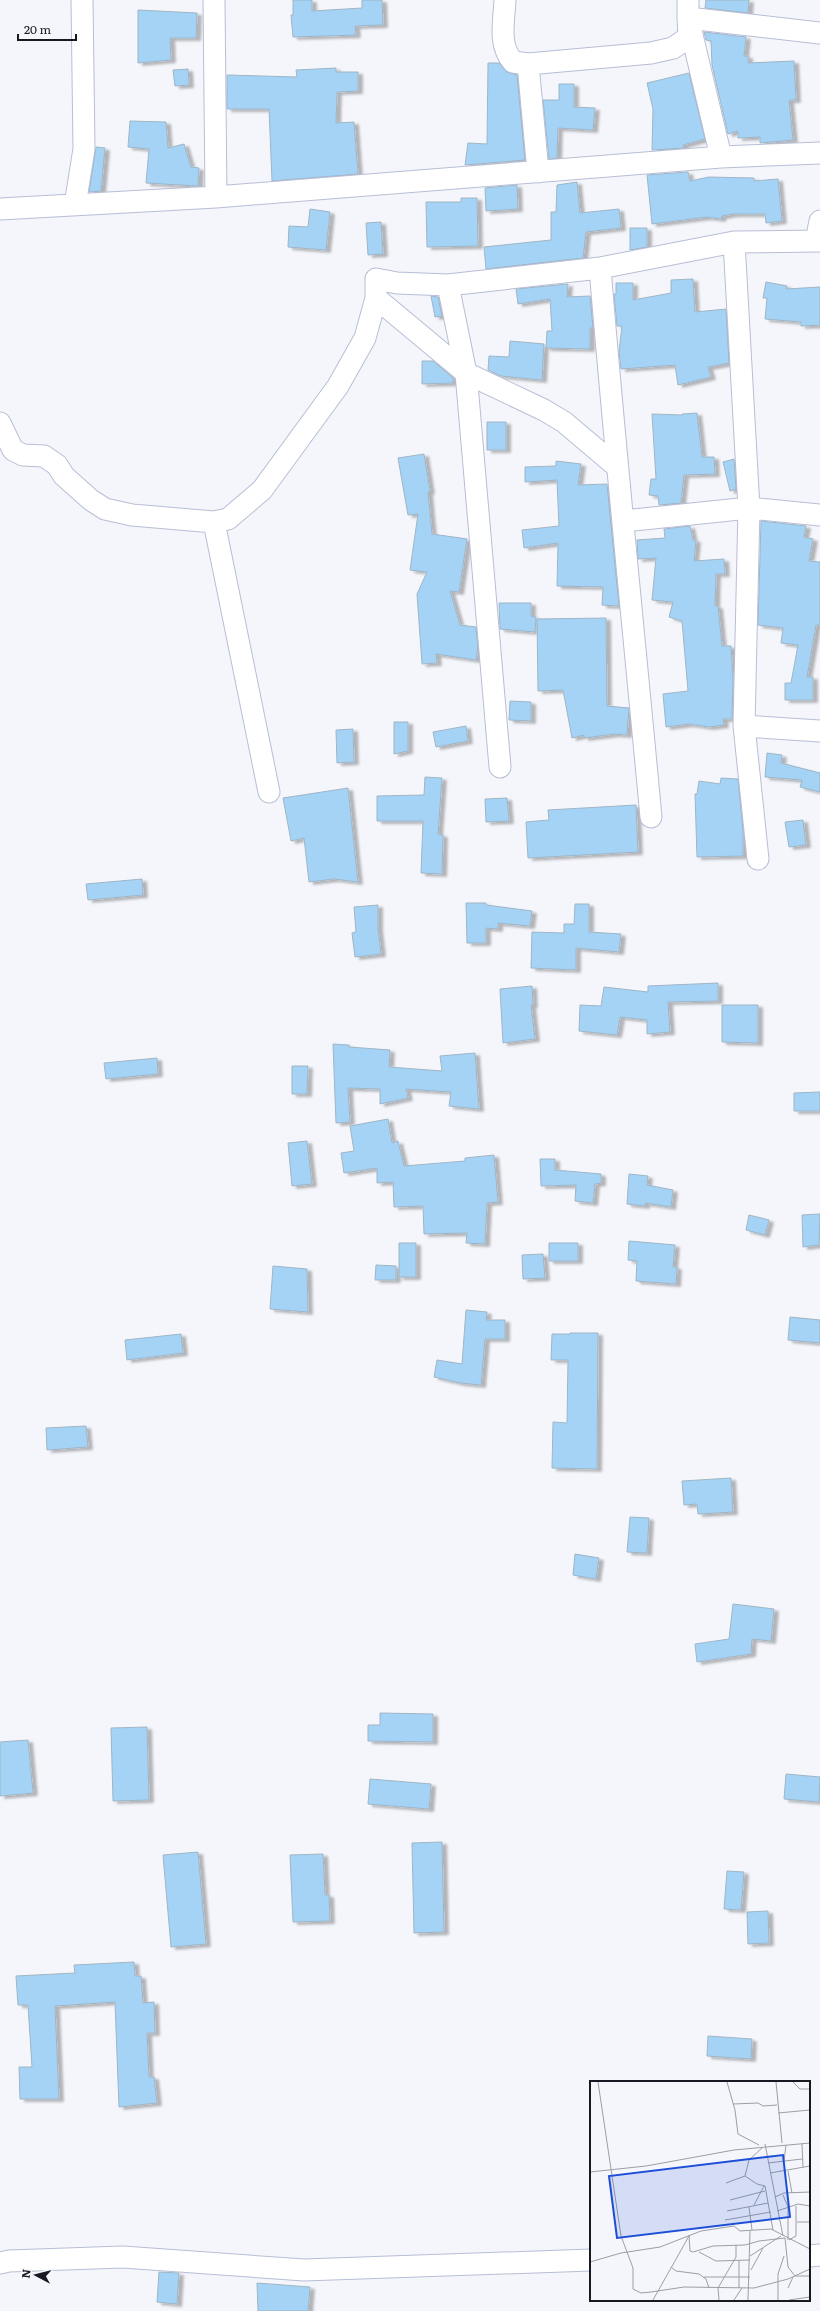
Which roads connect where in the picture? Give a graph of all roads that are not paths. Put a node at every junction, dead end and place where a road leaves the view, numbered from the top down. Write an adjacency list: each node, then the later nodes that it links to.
1 (82, 0): 11 (street)
2 (214, 0): 10 (street)
3 (505, 0): 6 (street)
4 (688, 9): 5 (street); 6 (street); 8 (street)
5 (820, 33)
6 (528, 64): 9 (street)
7 (820, 153): 8 (street)
8 (721, 157): 9 (street)
9 (538, 172): 10 (street)
10 (216, 197): 11 (street)
11 (76, 205): 12 (street)
12 (0, 209)
13 (819, 234): 14 (street)
14 (734, 242): 15 (street); 21 (street)
15 (600, 268): 16 (street); 20 (street)
16 (448, 285): 17 (street); 18 (street)
17 (376, 298): 18 (street); 24 (street)
18 (466, 373): 20 (street); 27 (street)
19 (0, 423): 24 (street)
20 (616, 466): 23 (street)
21 (749, 508): 22 (street); 23 (street); 25 (street)
22 (820, 515)
23 (624, 521): 29 (street)
24 (214, 522): 28 (street)
25 (744, 726): 26 (street); 30 (street)
26 (820, 731)
27 (500, 767)
28 (269, 792)
29 (651, 817)
30 (758, 859)
31 (820, 2255): 32 (street)
32 (810, 2256)
33 (590, 2260): 34 (street)
34 (0, 2263)

